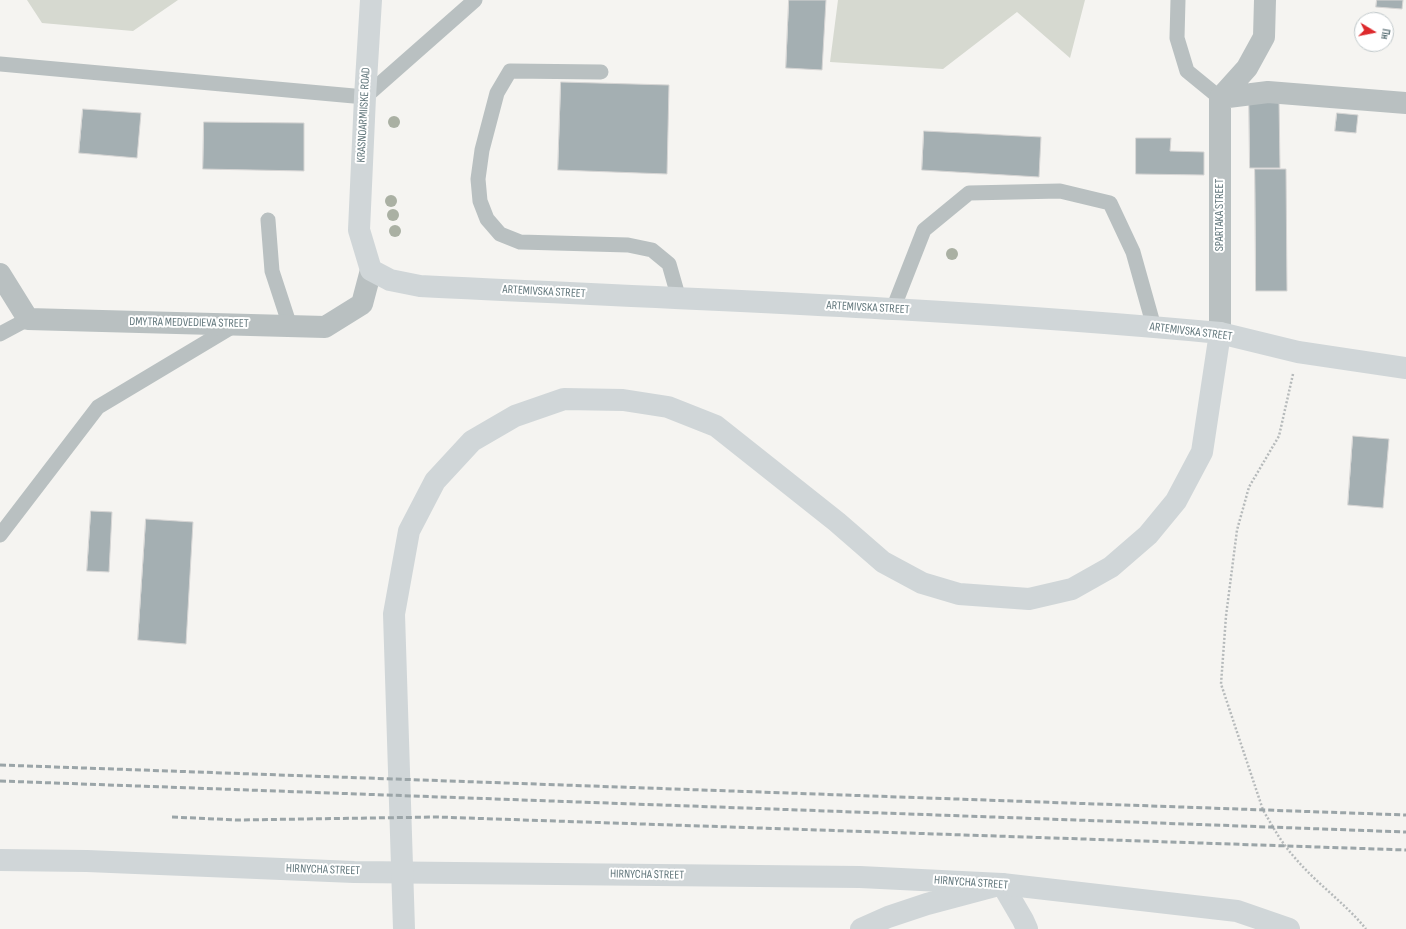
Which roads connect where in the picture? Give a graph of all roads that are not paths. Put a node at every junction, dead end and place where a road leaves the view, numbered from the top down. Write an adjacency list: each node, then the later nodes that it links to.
1 (371, 0): 7 (main road, KRASNOARMIISKE ROAD)
2 (475, 0): 7 (lane)
3 (1178, 0): 8 (lane)
4 (1265, 0): 8 (street)
5 (0, 64): 7 (lane)
6 (601, 72): 13 (lane)
7 (365, 97): 11 (main road, KRASNOARMIISKE ROAD)
8 (1220, 98): 9 (street); 19 (street, SPARTAKA STREET)
9 (1406, 103)
10 (268, 220): 17 (lane)
11 (371, 270): 13 (main road, ARTEMIVSKA STREET); 17 (street, DMYTRA MEDVEDIEVA STREET)
12 (0, 274): 15 (street)
13 (679, 299): 14 (main road, ARTEMIVSKA STREET)
14 (893, 309): 18 (main road, ARTEMIVSKA STREET); 18 (lane)
15 (28, 319): 16 (street, DMYTRA MEDVEDIEVA STREET); 20 (lane)
16 (236, 325): 17 (street, DMYTRA MEDVEDIEVA STREET); 22 (lane)
17 (290, 326)
18 (1154, 327): 19 (main road, ARTEMIVSKA STREET)
19 (1220, 333): 21 (main road, ARTEMIVSKA STREET); 25 (main road)
20 (0, 334)
21 (1406, 368)
22 (0, 535)
23 (0, 860): 24 (main road, HIRNYCHA STREET)
24 (1002, 884): 26 (main road); 27 (main road); 28 (main road, HIRNYCHA STREET)
25 (404, 929)
26 (861, 929)
27 (1027, 929)
28 (1289, 929)

